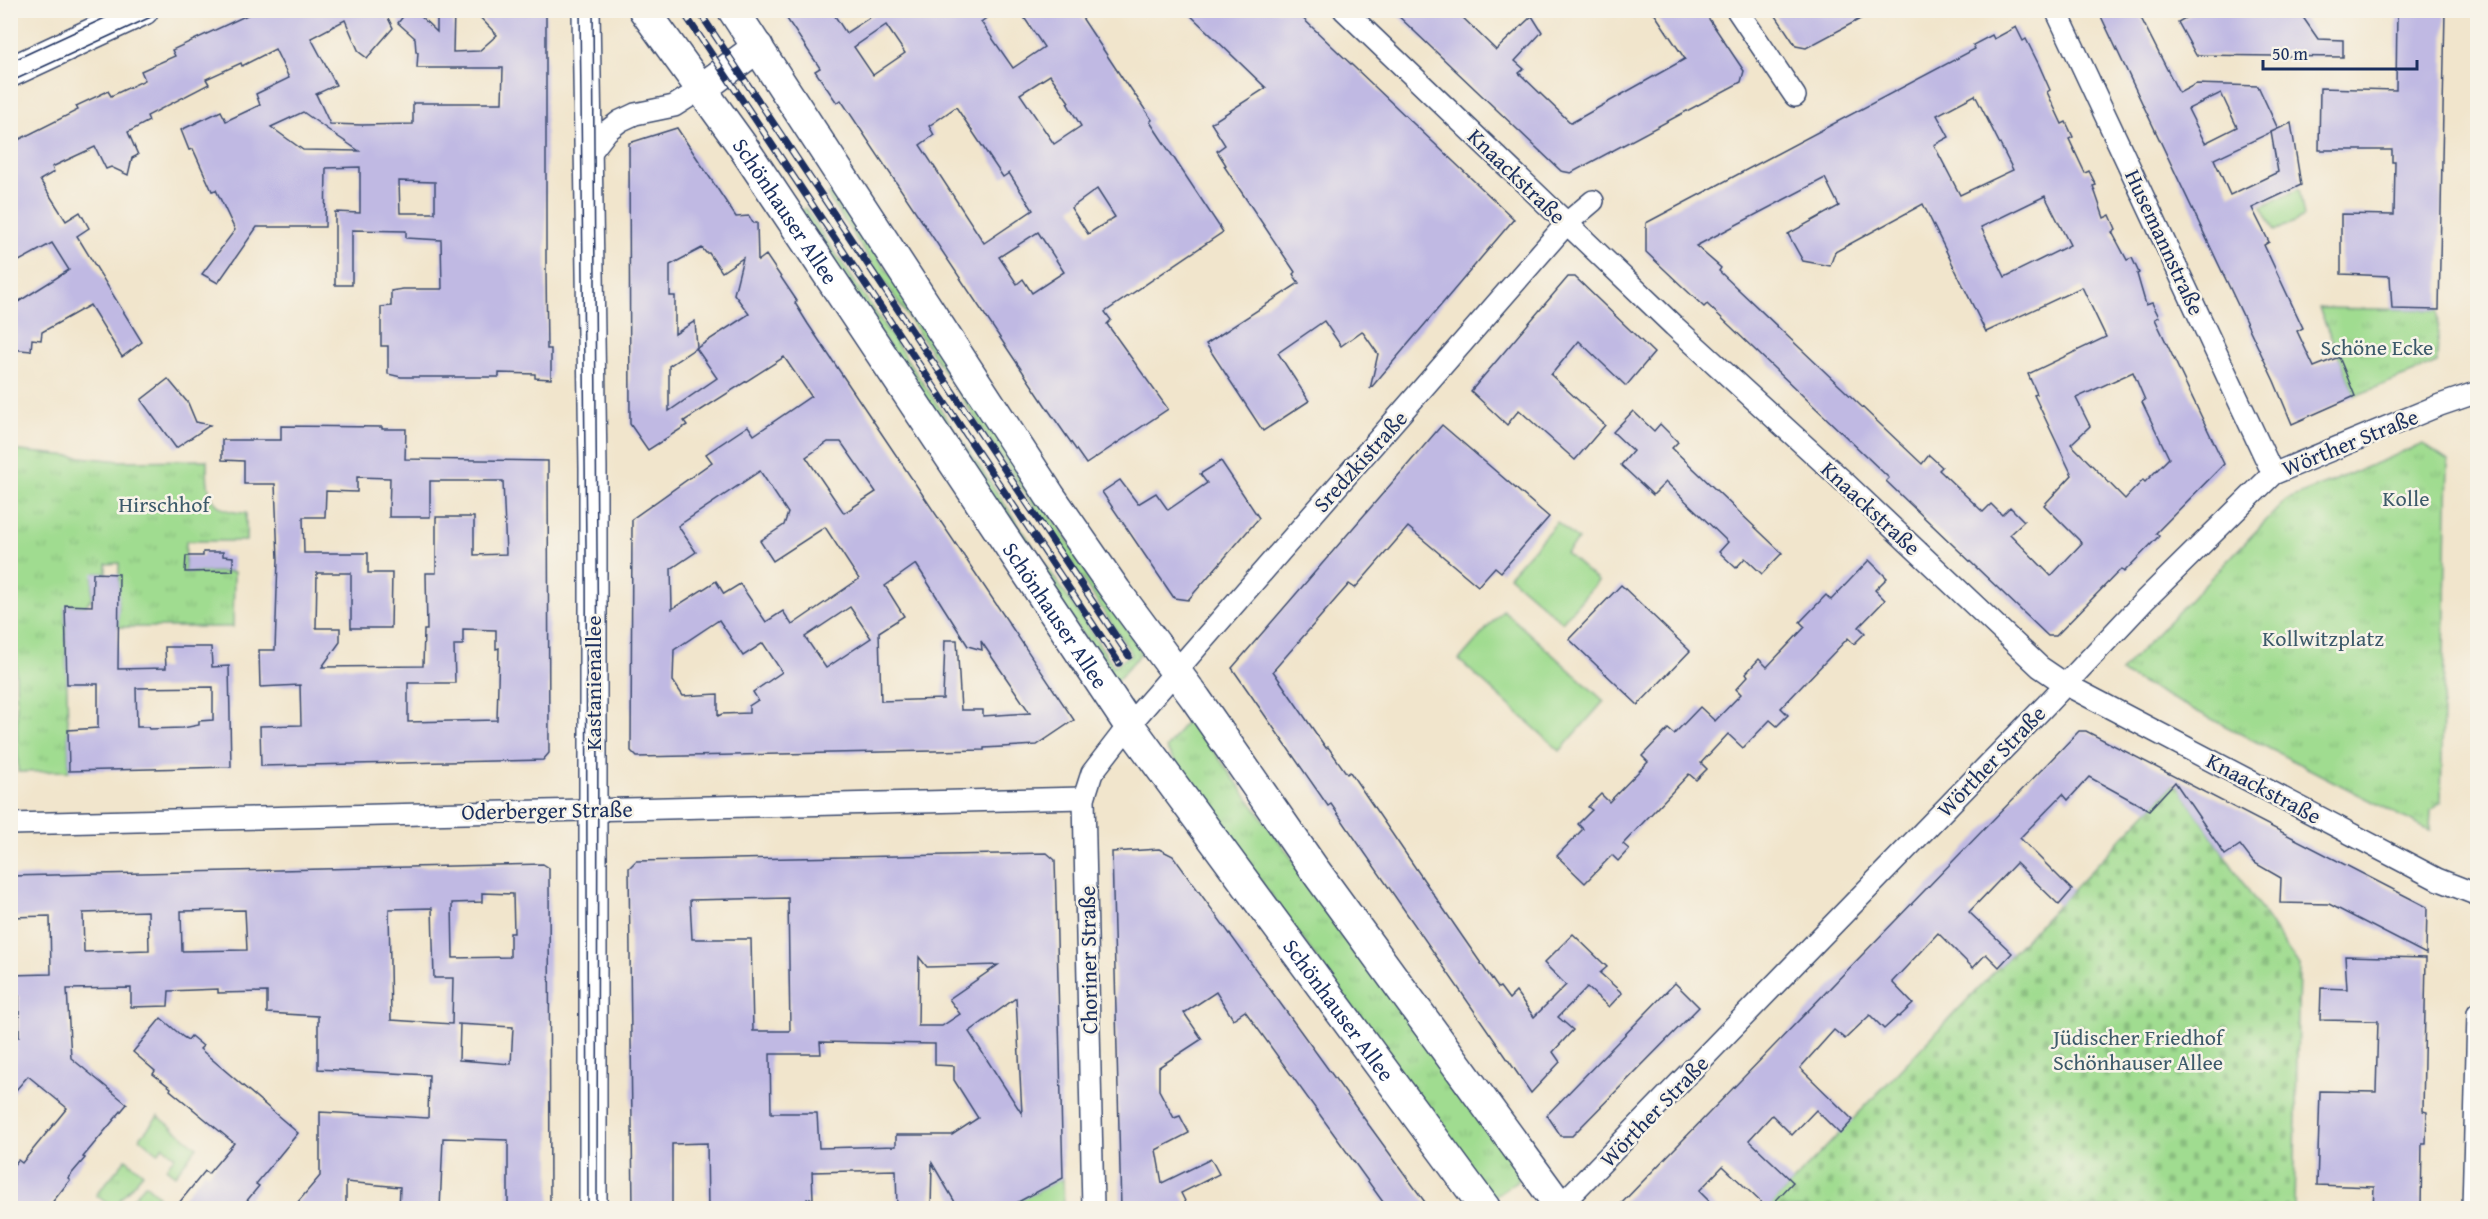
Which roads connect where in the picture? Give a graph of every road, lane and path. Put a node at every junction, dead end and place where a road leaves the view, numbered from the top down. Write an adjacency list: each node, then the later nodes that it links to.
1 (143, 10): 9 (main road)
2 (586, 10): 12 (street, Kastanienallee)
3 (644, 10): 10 (main road, Schönhauser Allee)
4 (733, 10): 8 (main road)
5 (1344, 10): 14 (street, Knaackstraße)
6 (1737, 10): 11 (street)
7 (2056, 10): 16 (street, Husemannstraße)
8 (758, 47): 10 (main road); 17 (main road)
9 (10, 72)
10 (701, 89): 12 (street); 19 (main road, Schönhauser Allee)
11 (1795, 96)
12 (587, 157): 21 (street, Kastanienallee)
13 (1593, 201): 14 (street, Sredzkistraße)
14 (1567, 223): 17 (street, Sredzkistraße); 18 (street, Knaackstraße)
15 (2478, 392): 16 (street, Wörther Straße)
16 (2273, 474): 18 (street, Wörther Straße)
17 (1175, 671): 19 (street, Sredzkistraße); 25 (main road)
18 (2065, 684): 23 (street, Knaackstraße); 25 (street, Wörther Straße)
19 (1129, 725): 20 (street, Choriner Straße); 28 (main road, Schönhauser Allee)
20 (1084, 798): 21 (street, Oderberger Straße); 27 (street, Choriner Straße)
21 (592, 809): 22 (street, Oderberger Straße); 26 (street, Kastanienallee)
22 (10, 824)
23 (2478, 895)
24 (2478, 1013): 29 (street)
25 (1560, 1208)
26 (593, 1209)
27 (1093, 1209)
28 (1485, 1209)
29 (2473, 1209)

